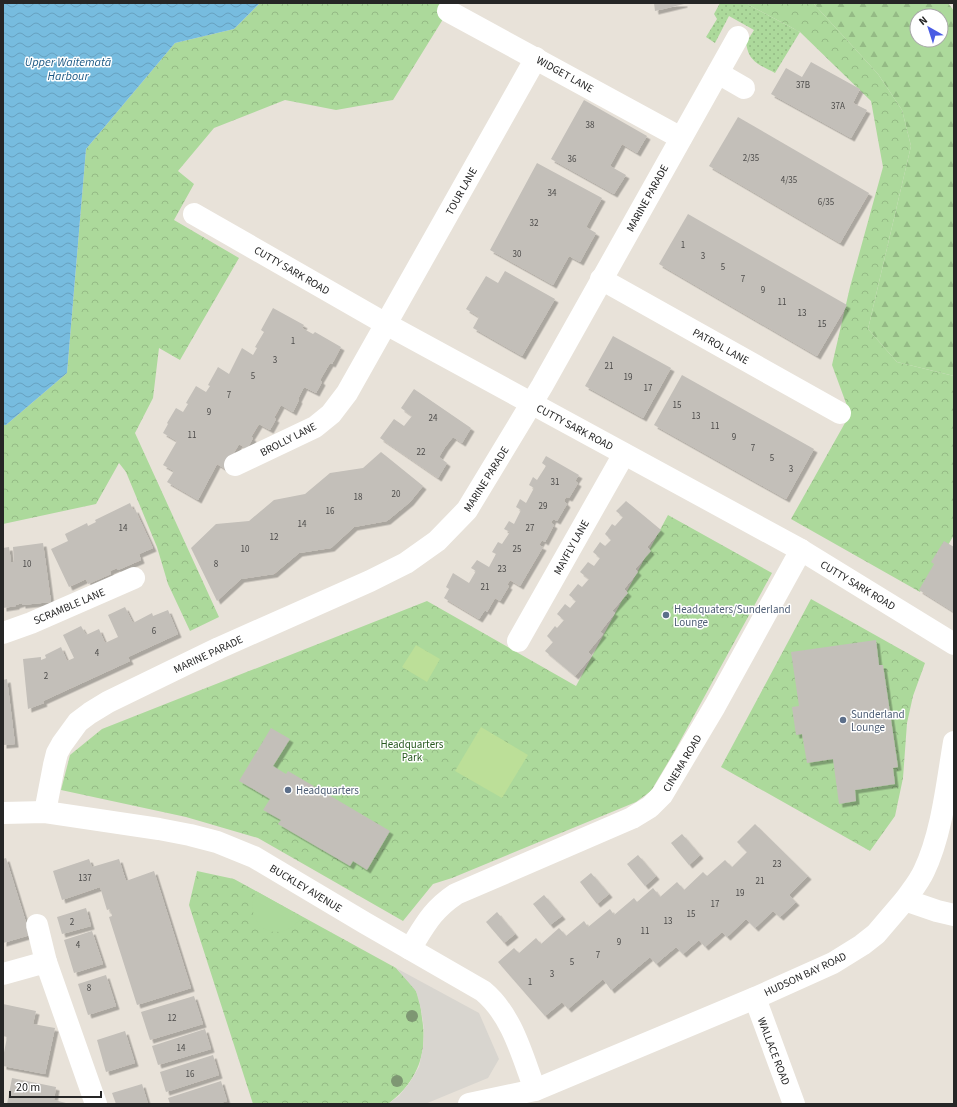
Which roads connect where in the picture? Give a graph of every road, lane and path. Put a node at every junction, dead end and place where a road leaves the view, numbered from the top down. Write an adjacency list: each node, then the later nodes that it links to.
1 (448, 11): 3 (street, WIDGET LANE)
2 (738, 38): 4 (street, MARINE PARADE)
3 (536, 58): 6 (street, WIDGET LANE); 9 (street, TOUR LANE)
4 (718, 74): 5 (street); 6 (street, MARINE PARADE)
5 (744, 88)
6 (681, 138): 8 (street, MARINE PARADE)
7 (194, 214): 9 (street, CUTTY SARK ROAD)
8 (601, 279): 10 (street, MARINE PARADE); 11 (street, PATROL LANE)
9 (386, 324): 10 (street, CUTTY SARK ROAD); 13 (street, BROLLY LANE)
10 (532, 404): 12 (street, CUTTY SARK ROAD); 20 (street, MARINE PARADE)
11 (840, 413)
12 (624, 454): 14 (street, CUTTY SARK ROAD); 17 (street, MAYFLY LANE)
13 (235, 465)
14 (801, 550): 18 (street, CUTTY SARK ROAD); 25 (street, CINEMA ROAD)
15 (134, 578): 16 (street, SCRAMBLE LANE)
16 (3, 634)
17 (518, 641)
18 (954, 644)
19 (954, 742): 22 (street, HUDSON BAY ROAD)
20 (45, 812): 21 (street, BUCKLEY AVENUE); 25 (street, BUCKLEY AVENUE)
21 (3, 813)
22 (905, 900): 23 (street); 28 (street, HUDSON BAY ROAD)
23 (954, 915)
24 (37, 925): 26 (street)
25 (410, 949): 29 (street, BUCKLEY AVENUE)
26 (46, 962): 27 (street); 30 (street)
27 (3, 974)
28 (755, 998): 29 (street, HUDSON BAY ROAD); 33 (street, WALLACE ROAD)
29 (535, 1090): 31 (street); 32 (street)
30 (96, 1104)
31 (470, 1104)
32 (517, 1104)
33 (794, 1104)

